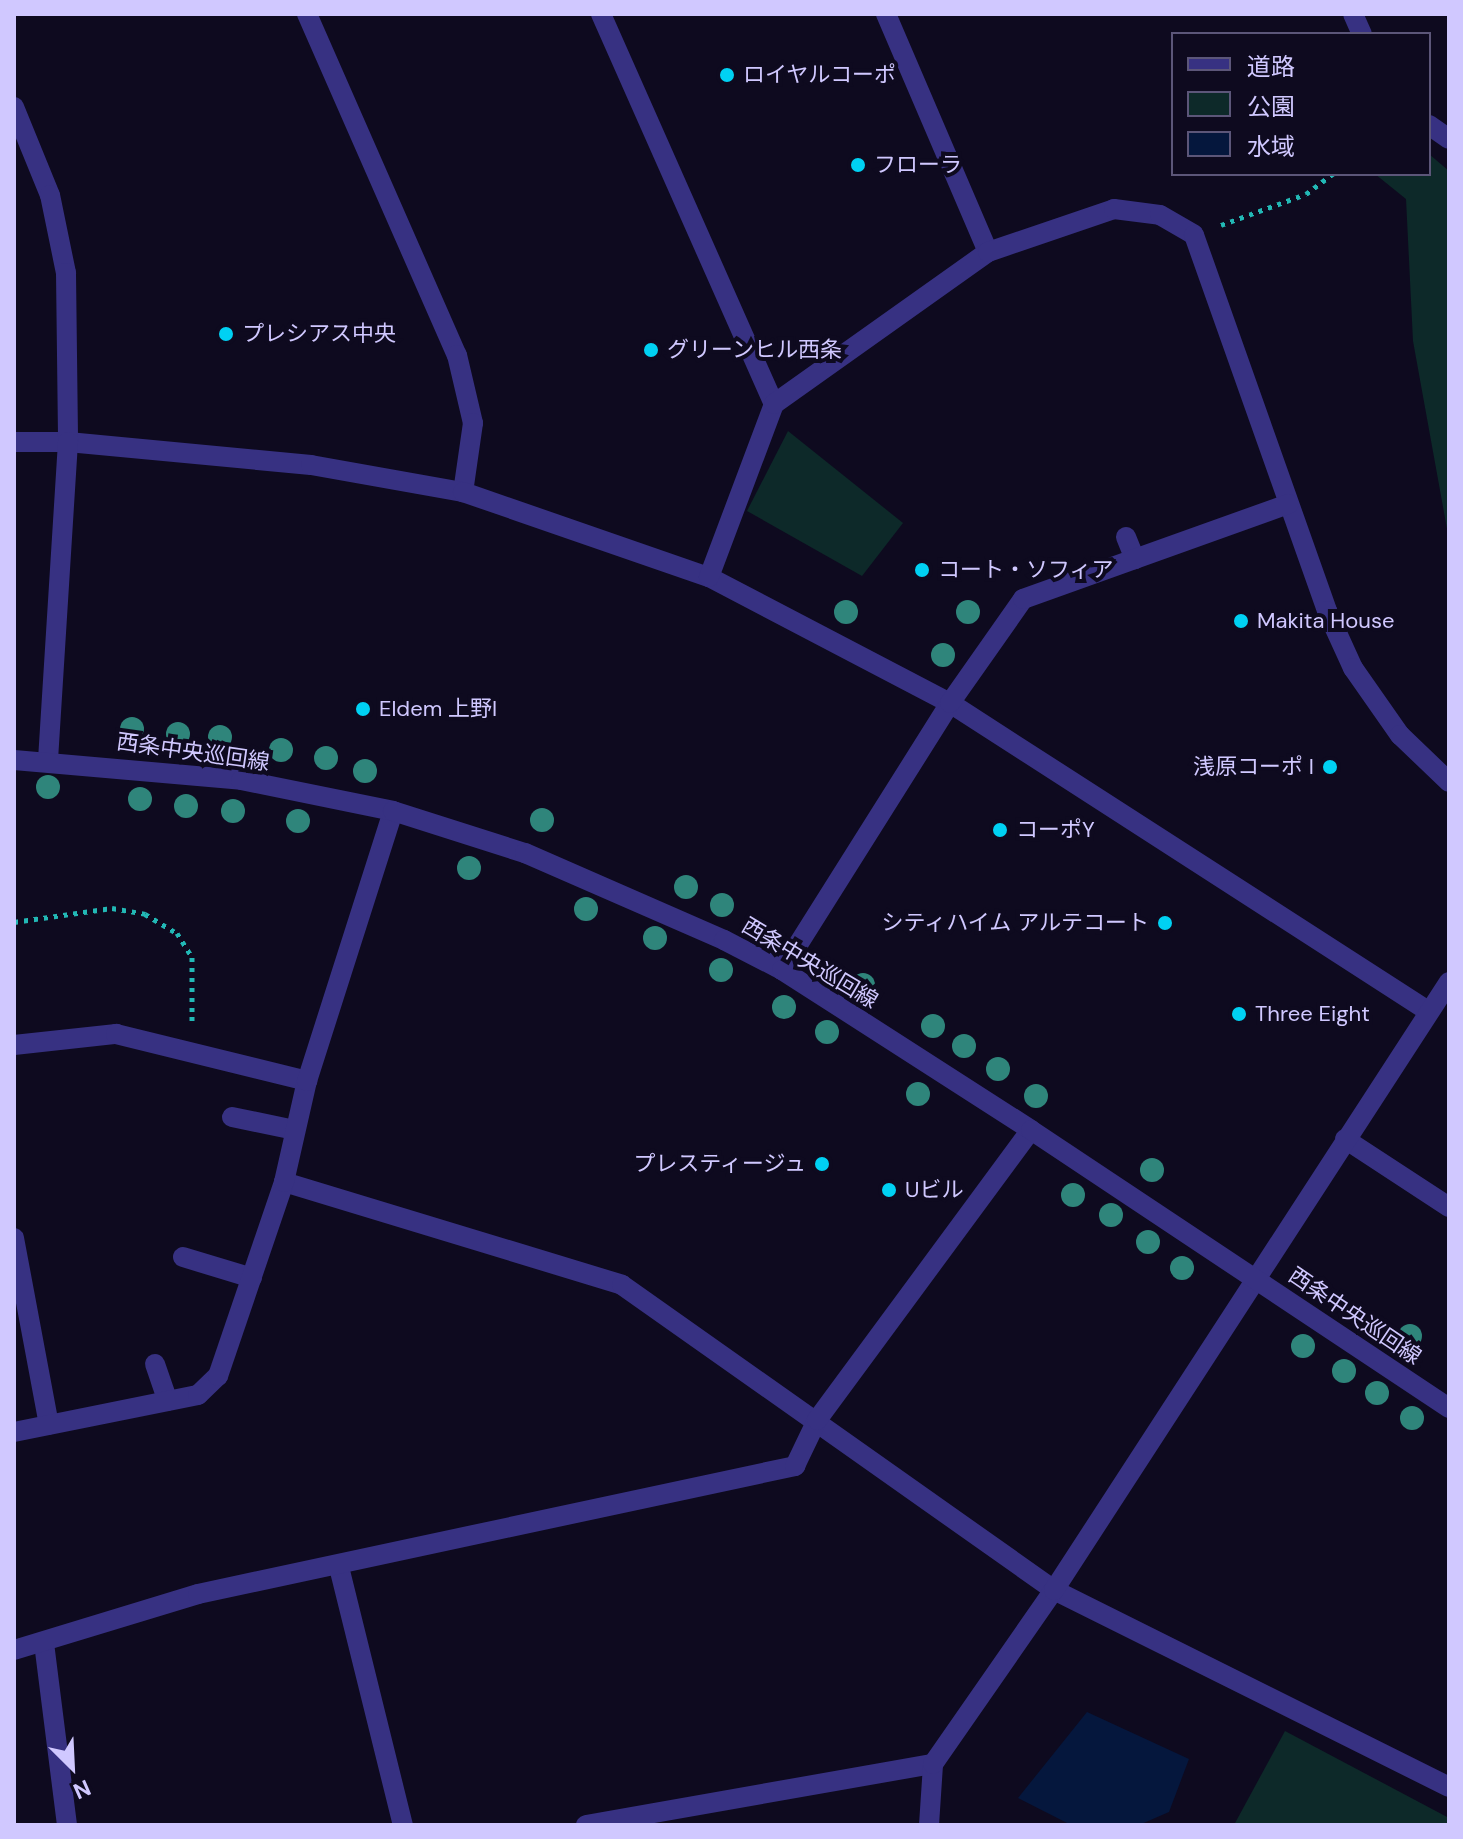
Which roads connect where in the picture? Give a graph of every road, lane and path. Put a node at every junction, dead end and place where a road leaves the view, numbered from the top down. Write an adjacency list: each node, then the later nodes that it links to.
1 (307, 14): 13 (street)
2 (601, 14): 10 (street)
3 (886, 14): 9 (street)
4 (14, 107): 12 (street)
5 (1431, 126): 6 (street)
6 (1449, 139)
7 (1330, 176): 8 (path)
8 (1194, 235): 9 (street); 14 (street)
9 (988, 252): 10 (street)
10 (774, 404): 17 (street)
11 (14, 442): 12 (street)
12 (68, 442): 13 (street); 19 (street)
13 (463, 492): 17 (street)
14 (1289, 504): 16 (street); 21 (street)
15 (1126, 537): 16 (street)
16 (1135, 559): 18 (street)
17 (709, 577): 18 (street)
18 (950, 703): 24 (street); 26 (street)
19 (48, 759): 20 (street, 西条中央巡回線); 22 (street, 西条中央巡回線)
20 (14, 760)
21 (1449, 782)
22 (393, 811): 24 (street, 西条中央巡回線); 29 (street)
23 (14, 922): 28 (path)
24 (782, 970): 32 (street, 西条中央巡回線)
25 (1449, 982): 26 (street)
26 (1428, 1011): 33 (street)
27 (14, 1045): 28 (street)
28 (189, 1050): 29 (street)
29 (307, 1081): 31 (street)
30 (232, 1117): 31 (street)
31 (295, 1130): 34 (street)
32 (1031, 1130): 38 (street, 西条中央巡回線); 43 (street)
33 (1345, 1139): 35 (street); 38 (street)
34 (284, 1182): 39 (street); 43 (street)
35 (1449, 1207)
36 (14, 1238): 44 (street)
37 (183, 1257): 39 (street)
38 (1256, 1277): 42 (street, 西条中央巡回線); 47 (street)
39 (252, 1278): 41 (street)
40 (155, 1364): 41 (street)
41 (168, 1401): 44 (street)
42 (1449, 1408)
43 (817, 1420): 46 (street); 47 (street)
44 (49, 1425): 45 (street)
45 (14, 1432)
46 (339, 1567): 48 (street); 53 (street)
47 (1054, 1590): 50 (street); 51 (street)
48 (44, 1643): 49 (street); 52 (street)
49 (14, 1650)
50 (933, 1764): 54 (street); 55 (street)
51 (1449, 1787)
52 (67, 1825)
53 (403, 1825)
54 (586, 1825)
55 (929, 1825)

